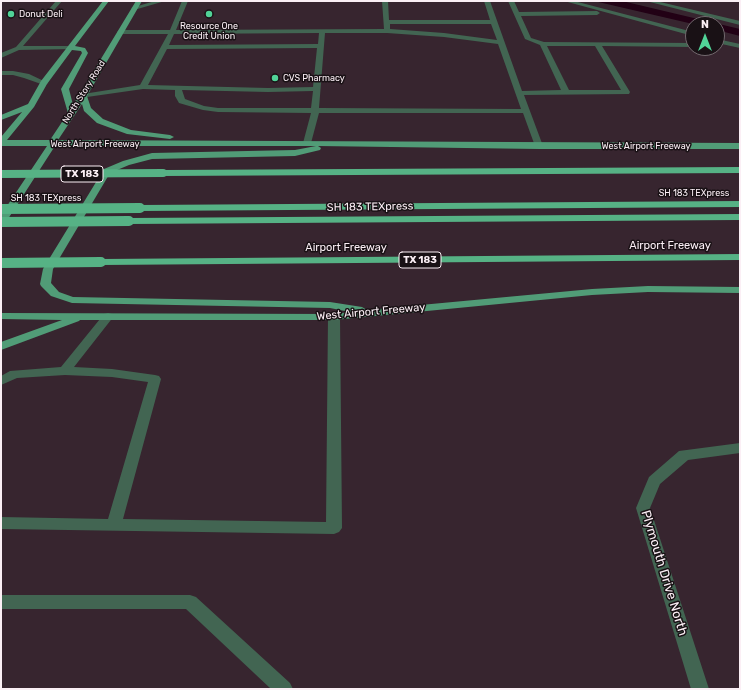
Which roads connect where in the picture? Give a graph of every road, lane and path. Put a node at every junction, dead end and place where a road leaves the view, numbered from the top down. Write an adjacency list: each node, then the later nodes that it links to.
1 (59, 1): 30 (street)
2 (106, 1): 31 (main road)
3 (139, 1): 11 (main road, North Story Road)
4 (162, 1): 11 (street)
5 (185, 1): 20 (street)
6 (385, 1): 14 (street)
7 (487, 1): 15 (street)
8 (511, 1): 13 (street)
9 (567, 1): 12 (street)
10 (649, 1): 16 (street)
11 (134, 8): 19 (main road, North Story Road)
12 (612, 13): 13 (street); 21 (street)
13 (516, 14): 24 (street)
14 (386, 22): 15 (street); 18 (street)
15 (494, 22): 22 (street)
16 (740, 23)
17 (322, 31): 18 (street); 20 (street); 27 (street)
18 (387, 31): 22 (street)
19 (120, 32): 20 (street); 40 (main road, North Story Road)
20 (172, 32): 29 (street)
21 (685, 32)
22 (500, 42): 39 (street)
23 (725, 42): 28 (street)
24 (543, 44): 25 (street); 38 (street)
25 (598, 45): 26 (street); 38 (street)
26 (685, 45)
27 (321, 46): 29 (street); 37 (street)
28 (740, 46)
29 (164, 47): 35 (street)
30 (18, 48): 31 (street); 32 (street)
31 (70, 48): 34 (main road); 44 (main road)
32 (1, 56)
33 (1, 73): 34 (street)
34 (44, 83): 41 (main road)
35 (143, 87): 36 (street); 40 (street)
36 (178, 87): 37 (street); 42 (street)
37 (317, 89): 42 (street)
38 (566, 92): 39 (street)
39 (519, 93): 43 (street)
40 (83, 96): 44 (main road, North Story Road); 47 (main road)
41 (31, 105): 45 (main road); 46 (main road)
42 (315, 111): 43 (street); 48 (street)
43 (526, 111): 51 (street)
44 (71, 112): 49 (main road, North Story Road)
45 (1, 118)
46 (1, 143): 49 (main road, West Airport Freeway)
47 (223, 143): 48 (main road, West Airport Freeway); 49 (main road, West Airport Freeway)
48 (307, 143): 50 (main road, West Airport Freeway)
49 (51, 144): 58 (main road, North Story Road)
50 (338, 144): 51 (main road, West Airport Freeway); 62 (main road)
51 (539, 146): 52 (main road, West Airport Freeway)
52 (740, 146)
53 (740, 170): 54 (highway, TX 183, bridge)
54 (1, 174)
55 (740, 204): 56 (highway, SH 183 TEXpress, bridge)
56 (1, 209)
57 (740, 217): 58 (highway, SH 183 TEXpress, bridge)
58 (1, 222)
59 (740, 257): 60 (highway, Airport Freeway / TX 183, bridge)
60 (1, 263)
61 (740, 290): 62 (main road, West Airport Freeway)
62 (375, 312): 66 (main road, West Airport Freeway)
63 (1, 316): 64 (main road, West Airport Freeway)
64 (83, 316): 65 (main road, West Airport Freeway); 67 (main road)
65 (108, 316): 66 (main road, West Airport Freeway); 68 (street)
66 (334, 317): 72 (street)
67 (1, 346)
68 (64, 371): 69 (street); 72 (street)
69 (1, 381)
70 (740, 448): 75 (street, Plymouth Drive North)
71 (1, 523): 72 (street)
72 (114, 525)
73 (1, 602): 74 (street)
74 (284, 689)
75 (700, 689)

